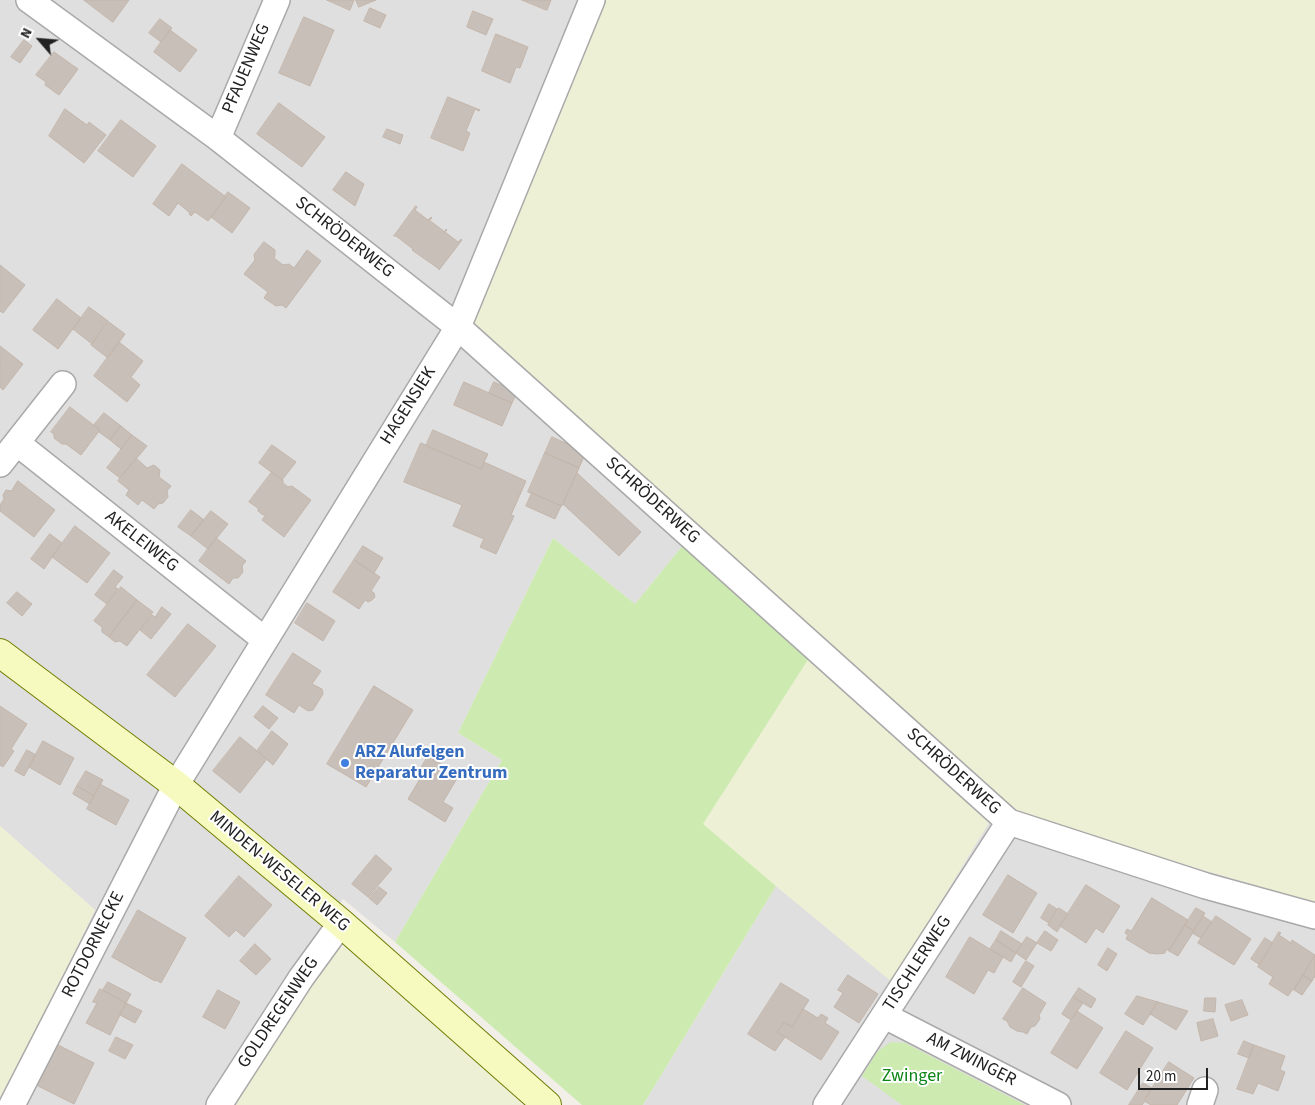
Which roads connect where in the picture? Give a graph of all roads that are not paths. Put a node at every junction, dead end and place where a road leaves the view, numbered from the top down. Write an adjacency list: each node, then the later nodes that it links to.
1 (29, 0): 4 (street, SCHRÖDERWEG)
2 (277, 0): 4 (street, PFAUENWEG)
3 (592, 0): 5 (street, HAGENSIEK)
4 (218, 138): 5 (street, SCHRÖDERWEG)
5 (458, 327): 9 (street, HAGENSIEK); 12 (street, SCHRÖDERWEG)
6 (63, 384): 7 (street)
7 (17, 443): 8 (street); 9 (street, AKELEIWEG)
8 (0, 464)
9 (265, 640): 11 (street, HAGENSIEK)
10 (0, 653): 11 (street, MINDEN-WESELER WEG)
11 (176, 785): 14 (street, MINDEN-WESELER WEG); 16 (street, ROTDORNECKE)
12 (1010, 822): 13 (street, SCHRÖDERWEG); 15 (street, TISCHLERWEG)
13 (1315, 916)
14 (341, 923): 17 (street, GOLDREGENWEG); 18 (street, MINDEN-WESELER WEG)
15 (885, 1016): 19 (street, TISCHLERWEG); 20 (street, AM ZWINGER)
16 (12, 1105)
17 (219, 1105)
18 (547, 1105)
19 (826, 1105)
20 (1058, 1105)

